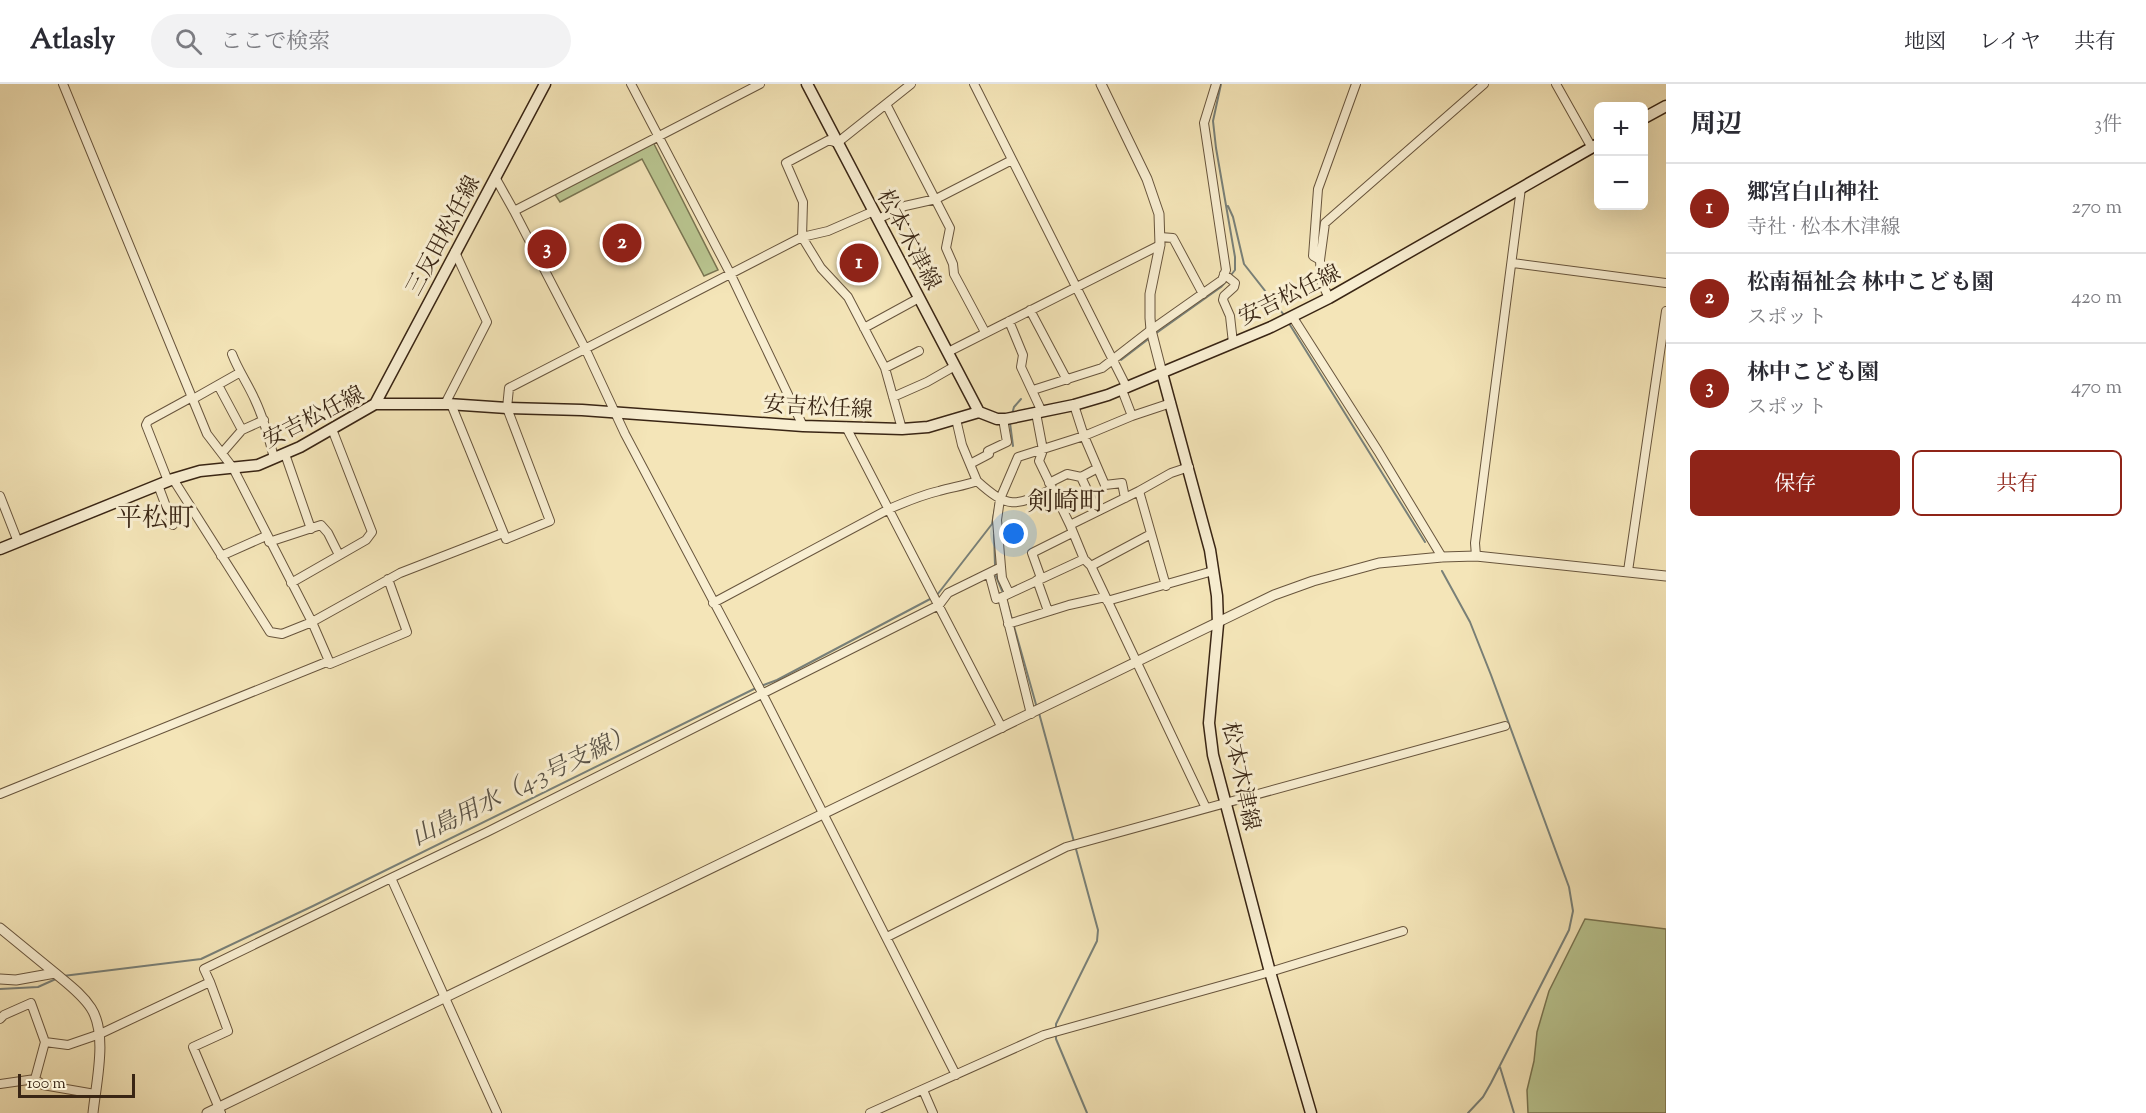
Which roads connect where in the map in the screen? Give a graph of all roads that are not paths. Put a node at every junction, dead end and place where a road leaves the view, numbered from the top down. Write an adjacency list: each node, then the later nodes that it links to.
1 (63, 84): 60 (street)
2 (545, 84): 21 (main road, 三反田松任線)
3 (631, 84): 16 (street)
4 (760, 84): 16 (street)
5 (807, 84): 17 (main road, 松本木津線)
6 (911, 84): 13 (street)
7 (974, 84): 20 (street)
8 (1101, 84): 27 (street)
9 (1216, 84): 32 (street)
10 (1356, 84): 29 (street)
11 (1484, 84): 29 (street)
12 (1556, 84): 18 (street)
13 (886, 104): 17 (street); 23 (street)
14 (1666, 105): 15 (main road)
15 (1648, 116)
16 (659, 136): 24 (street); 31 (street)
17 (837, 143): 25 (main road, 松本木津線); 26 (street)
18 (1594, 144)
19 (1594, 147): 22 (main road, 安吉松任線)
20 (1012, 160): 23 (street); 34 (street)
21 (495, 177): 24 (street); 28 (main road, 三反田松任線)
22 (1521, 188): 30 (street); 37 (main road, 安吉松任線)
23 (936, 199): 25 (street); 43 (street)
24 (514, 211): 46 (street)
25 (876, 215): 26 (street); 36 (main road, 松本木津線)
26 (802, 237): 31 (street); 42 (street)
27 (1160, 241): 34 (street); 35 (street); 44 (street)
28 (455, 252): 62 (main road, 三反田松任線); 63 (street)
29 (1320, 260): 37 (street)
30 (1513, 264): 33 (street); 109 (street)
31 (730, 273): 46 (street); 73 (street)
32 (1225, 275): 35 (street); 45 (street)
33 (1666, 284)
34 (1076, 287): 38 (street); 50 (street)
35 (1203, 294): 44 (street)
36 (920, 298): 42 (street); 48 (main road, 松本木津線)
37 (1329, 298): 40 (main road, 安吉松任線)
38 (1030, 310): 41 (street); 55 (street)
39 (1666, 311): 114 (street)
40 (1292, 316): 45 (main road, 安吉松任線); 108 (street)
41 (1008, 321): 43 (street); 58 (street)
42 (864, 328): 52 (street)
43 (985, 332): 48 (street)
44 (1152, 334): 50 (street); 54 (street)
45 (1233, 343): 54 (main road, 安吉松任線)
46 (585, 348): 65 (street); 68 (street)
47 (919, 351): 52 (street)
48 (948, 352): 51 (main road, 松本木津線)
49 (232, 354): 53 (street)
50 (1115, 364): 55 (street); 57 (street)
51 (956, 366): 59 (street); 66 (main road, 松本木津線)
52 (885, 368): 59 (street)
53 (239, 373): 56 (street); 72 (street)
54 (1162, 373): 57 (main road, 安吉松任線); 61 (main road, 松本木津線)
55 (1067, 380): 58 (street)
56 (218, 385): 60 (street); 77 (street)
57 (1124, 389): 64 (main road, 安吉松任線); 69 (street)
58 (1033, 390): 67 (street)
59 (893, 397): 76 (street)
60 (193, 398): 80 (street); 89 (street)
61 (1171, 403): 69 (street); 84 (main road, 松本木津線)
62 (375, 404): 63 (main road, 安吉松任線); 75 (main road, 安吉松任線)
63 (448, 404): 65 (main road, 安吉松任線); 100 (street)
64 (1074, 405): 67 (main road, 安吉松任線); 78 (street)
65 (507, 408): 68 (main road, 安吉松任線); 100 (street)
66 (979, 412): 70 (main road, 安吉松任線); 71 (main road, 安吉松任線)
67 (1039, 412): 70 (main road, 安吉松任線); 79 (street)
68 (616, 413): 73 (main road, 安吉松任線); 124 (street)
69 (1132, 416): 78 (street)
70 (1009, 418): 83 (street)
71 (956, 419): 76 (main road, 安吉松任線); 83 (street)
72 (264, 420): 77 (street); 82 (street)
73 (803, 426): 74 (main road, 安吉松任線)
74 (846, 427): 76 (main road, 安吉松任線); 95 (street)
75 (332, 429): 81 (main road, 安吉松任線); 106 (street)
76 (902, 429)
77 (242, 430): 80 (street)
78 (1084, 436): 79 (street); 86 (street)
79 (1043, 450): 90 (street); 94 (street)
80 (222, 453): 85 (street)
81 (285, 454): 82 (main road, 安吉松任線); 99 (street)
82 (274, 458): 85 (main road, 安吉松任線)
83 (970, 464): 88 (street)
84 (1189, 467): 91 (street); 113 (main road, 松本木津線)
85 (233, 468): 89 (main road, 安吉松任線); 103 (street)
86 (1096, 469): 87 (street); 93 (street)
87 (1081, 477): 90 (street); 96 (street)
88 (977, 481): 94 (street); 95 (street)
89 (166, 482): 97 (street); 104 (main road, 安吉松任線); 107 (street)
90 (1050, 486): 94 (street); 98 (street)
91 (1140, 491): 93 (street); 102 (street)
92 (0, 496): 104 (street)
93 (1125, 498): 96 (street)
94 (1000, 499): 112 (street)
95 (889, 509): 123 (street); 124 (street)
96 (1097, 511): 98 (street)
97 (173, 525)
98 (1070, 525): 101 (street)
99 (311, 529): 103 (street); 106 (street)
100 (503, 533): 117 (street)
101 (1072, 533): 110 (street); 118 (street)
102 (1151, 534): 111 (street); 120 (street)
103 (268, 539): 107 (street); 119 (street)
104 (18, 542): 105 (main road, 安吉松任線)
105 (0, 549)
106 (339, 555): 119 (street)
107 (221, 556): 126 (street)
108 (1442, 556): 109 (street); 128 (street)
109 (1476, 556): 114 (street)
110 (1084, 559): 111 (street); 118 (street)
111 (1091, 566): 122 (street)
112 (1001, 567): 115 (street); 121 (street)
113 (1213, 571): 120 (street); 128 (main road, 松本木津線)
114 (1628, 571): 116 (street)
115 (989, 573): 121 (street); 123 (street)
116 (1666, 576)
117 (388, 579): 126 (street); 130 (street)
118 (1039, 579): 121 (street); 125 (street)
119 (291, 583): 126 (street)
120 (1166, 586): 122 (street)
121 (1005, 595): 127 (street)
122 (1106, 599): 125 (street); 129 (street)
123 (936, 600): 131 (street); 134 (street)
124 (713, 603): 131 (street)
125 (1048, 611): 127 (street)
126 (312, 622): 135 (street)
127 (1009, 623): 132 (street)
128 (1218, 624): 129 (street); 136 (main road, 松本木津線)
129 (1137, 663): 132 (street); 137 (street)
130 (330, 664)
131 (760, 690): 138 (street); 139 (street)
132 (1032, 714): 134 (street)
133 (1505, 726): 136 (street)
134 (1002, 728): 138 (street)
135 (0, 794)
136 (1225, 803): 137 (street); 143 (main road, 松本木津線)
137 (1206, 808): 142 (street)
138 (824, 814): 142 (street); 147 (street)
139 (392, 878): 146 (street); 147 (street)
140 (0, 928): 144 (street)
141 (1403, 931): 143 (street)
142 (887, 937): 151 (street)
143 (1270, 972): 151 (street); 162 (main road, 松本木津線)
144 (59, 976): 145 (street); 149 (street)
145 (0, 980)
146 (210, 982): 149 (street); 156 (street)
147 (445, 998): 156 (street); 159 (street)
148 (1, 1016): 150 (street)
149 (100, 1034): 150 (street); 155 (street)
150 (45, 1042): 152 (street)
151 (956, 1075): 154 (street)
152 (35, 1079): 153 (street); 155 (street)
153 (0, 1084)
154 (923, 1090): 160 (street); 161 (street)
155 (95, 1094): 157 (street)
156 (219, 1110): 158 (street)
157 (93, 1113)
158 (207, 1113)
159 (497, 1113)
160 (870, 1113)
161 (933, 1113)
162 (1311, 1113)

